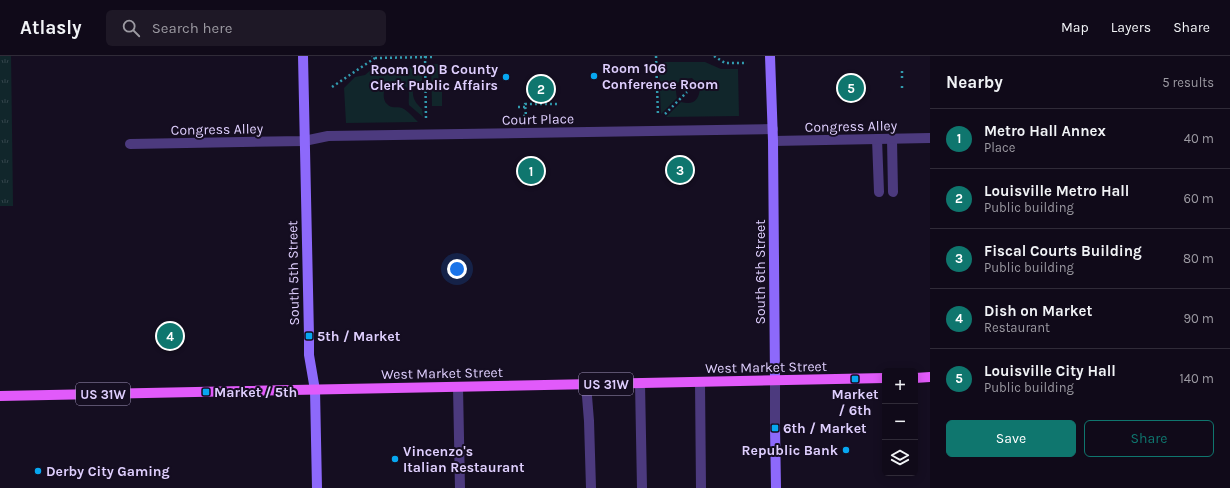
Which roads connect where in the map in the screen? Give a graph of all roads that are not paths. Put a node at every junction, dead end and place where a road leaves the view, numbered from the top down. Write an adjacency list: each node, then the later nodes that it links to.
1 (303, 56): 7 (street, South 5th Street)
2 (770, 56): 3 (street, South 6th Street)
3 (773, 129): 7 (street, Court Place); 8 (street, South 6th Street)
4 (930, 138): 6 (street, Congress Alley)
5 (877, 139): 6 (street, Congress Alley); 8 (street, Congress Alley); 10 (street)
6 (892, 139): 11 (street)
7 (304, 141): 9 (street, Congress Alley); 20 (street, South 5th Street)
8 (773, 141): 15 (street, South 6th Street)
9 (130, 144)
10 (879, 192)
11 (893, 192)
12 (882, 378): 15 (main road, West Market Street / US 31W)
13 (918, 378): 14 (main road)
14 (930, 378)
15 (775, 380): 16 (main road, West Market Street / US 31W); 27 (street, South 6th Street)
16 (700, 382): 17 (main road, West Market Street / US 31W); 26 (street)
17 (640, 383): 18 (main road, West Market Street / US 31W); 25 (street)
18 (586, 384): 19 (main road, West Market Street / US 31W); 24 (street)
19 (458, 387): 20 (main road, West Market Street / US 31W); 23 (street)
20 (315, 390): 21 (main road, West Market Street / US 31W); 22 (street, South 5th Street)
21 (0, 396)
22 (317, 488)
23 (460, 488)
24 (591, 488)
25 (642, 488)
26 (701, 488)
27 (776, 488)

